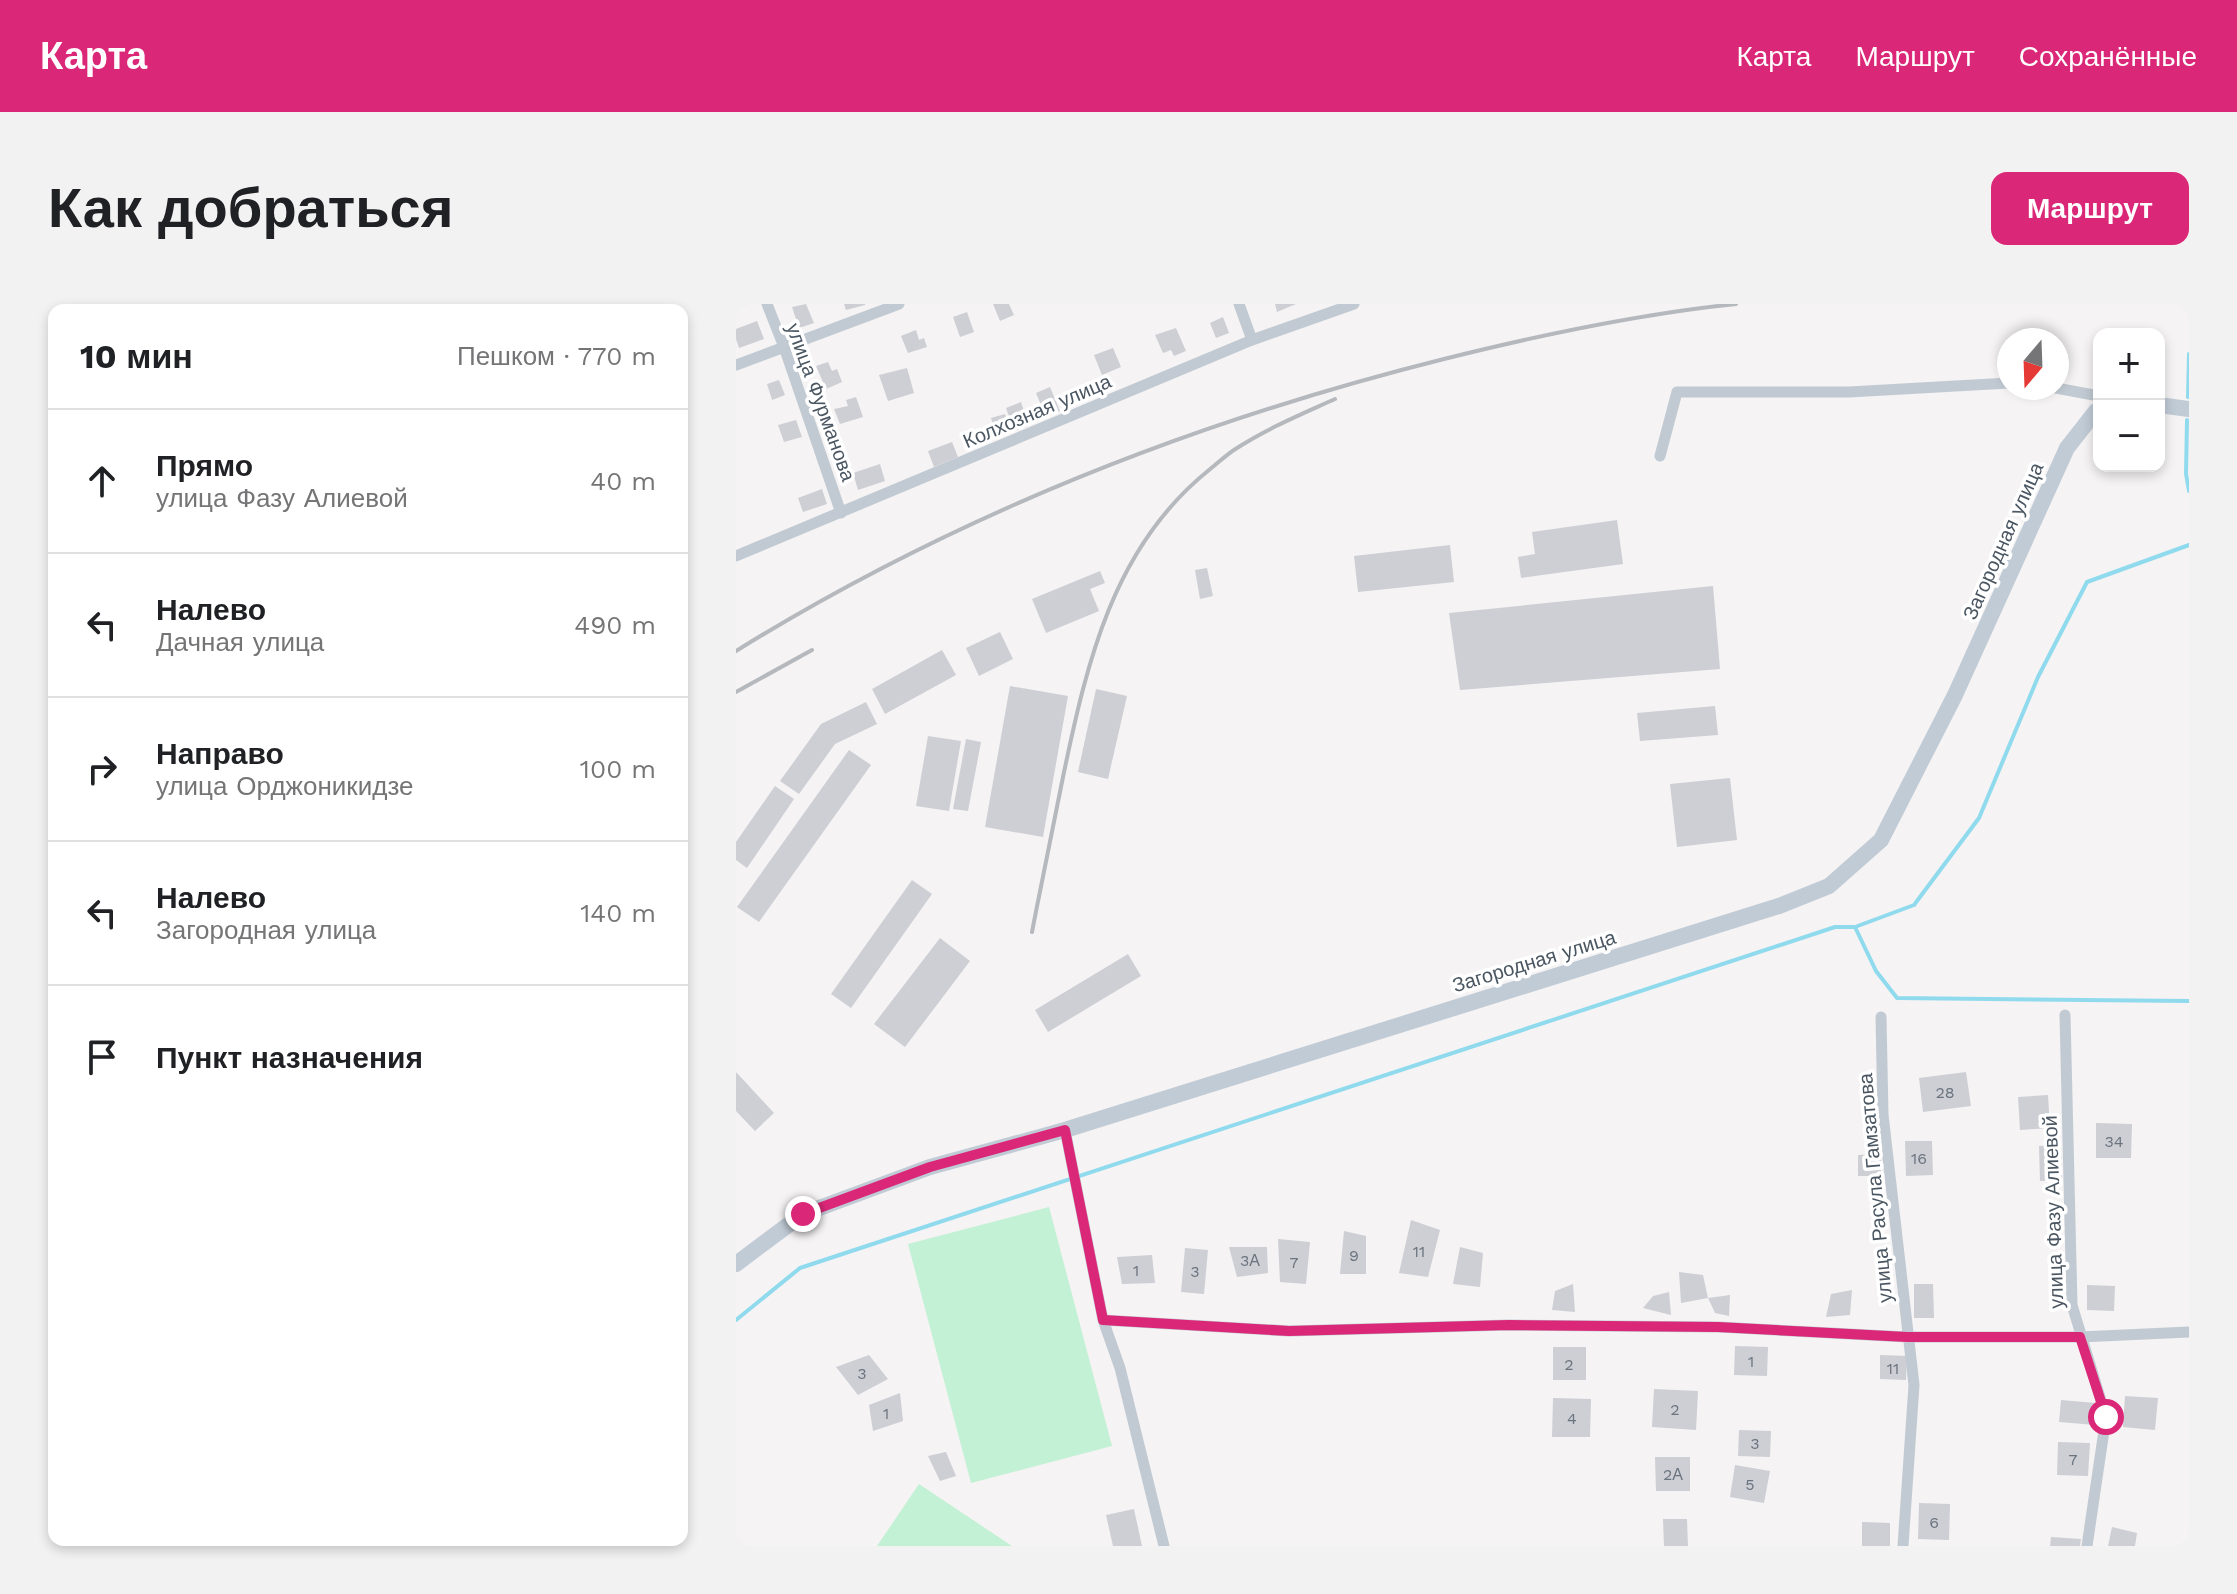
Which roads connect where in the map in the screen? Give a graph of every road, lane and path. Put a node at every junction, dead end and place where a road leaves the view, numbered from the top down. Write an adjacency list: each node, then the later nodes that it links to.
1 (767, 304): 6 (street, улица Фурманова)
2 (899, 304): 6 (street)
3 (1239, 304): 5 (street)
4 (1354, 304): 5 (street, Колхозная улица)
5 (1252, 340): 15 (street, Колхозная улица)
6 (784, 347): 7 (street); 15 (street, улица Фурманова)
7 (736, 365)
8 (1997, 384): 14 (street)
9 (2069, 390): 10 (street)
10 (2093, 395)
11 (2165, 406): 12 (main road)
12 (2189, 409)
13 (2093, 415): 19 (main road, Загородная улица)
14 (1660, 456)
15 (841, 513): 16 (street, Колхозная улица)
16 (736, 556)
17 (2065, 1015): 24 (street, улица Фазу Алиевой)
18 (1881, 1017): 23 (street, улица Расула Гамзатова)
19 (1065, 1130): 20 (main road, Загородная улица); 21 (street)
20 (736, 1264)
21 (1103, 1320): 23 (street); 25 (street)
22 (2189, 1332): 24 (street)
23 (1907, 1337): 24 (street); 26 (street, улица Расула Гамзатова)
24 (2080, 1337): 27 (street, улица Фазу Алиевой)
25 (1164, 1546)
26 (1903, 1546)
27 (2087, 1546)

